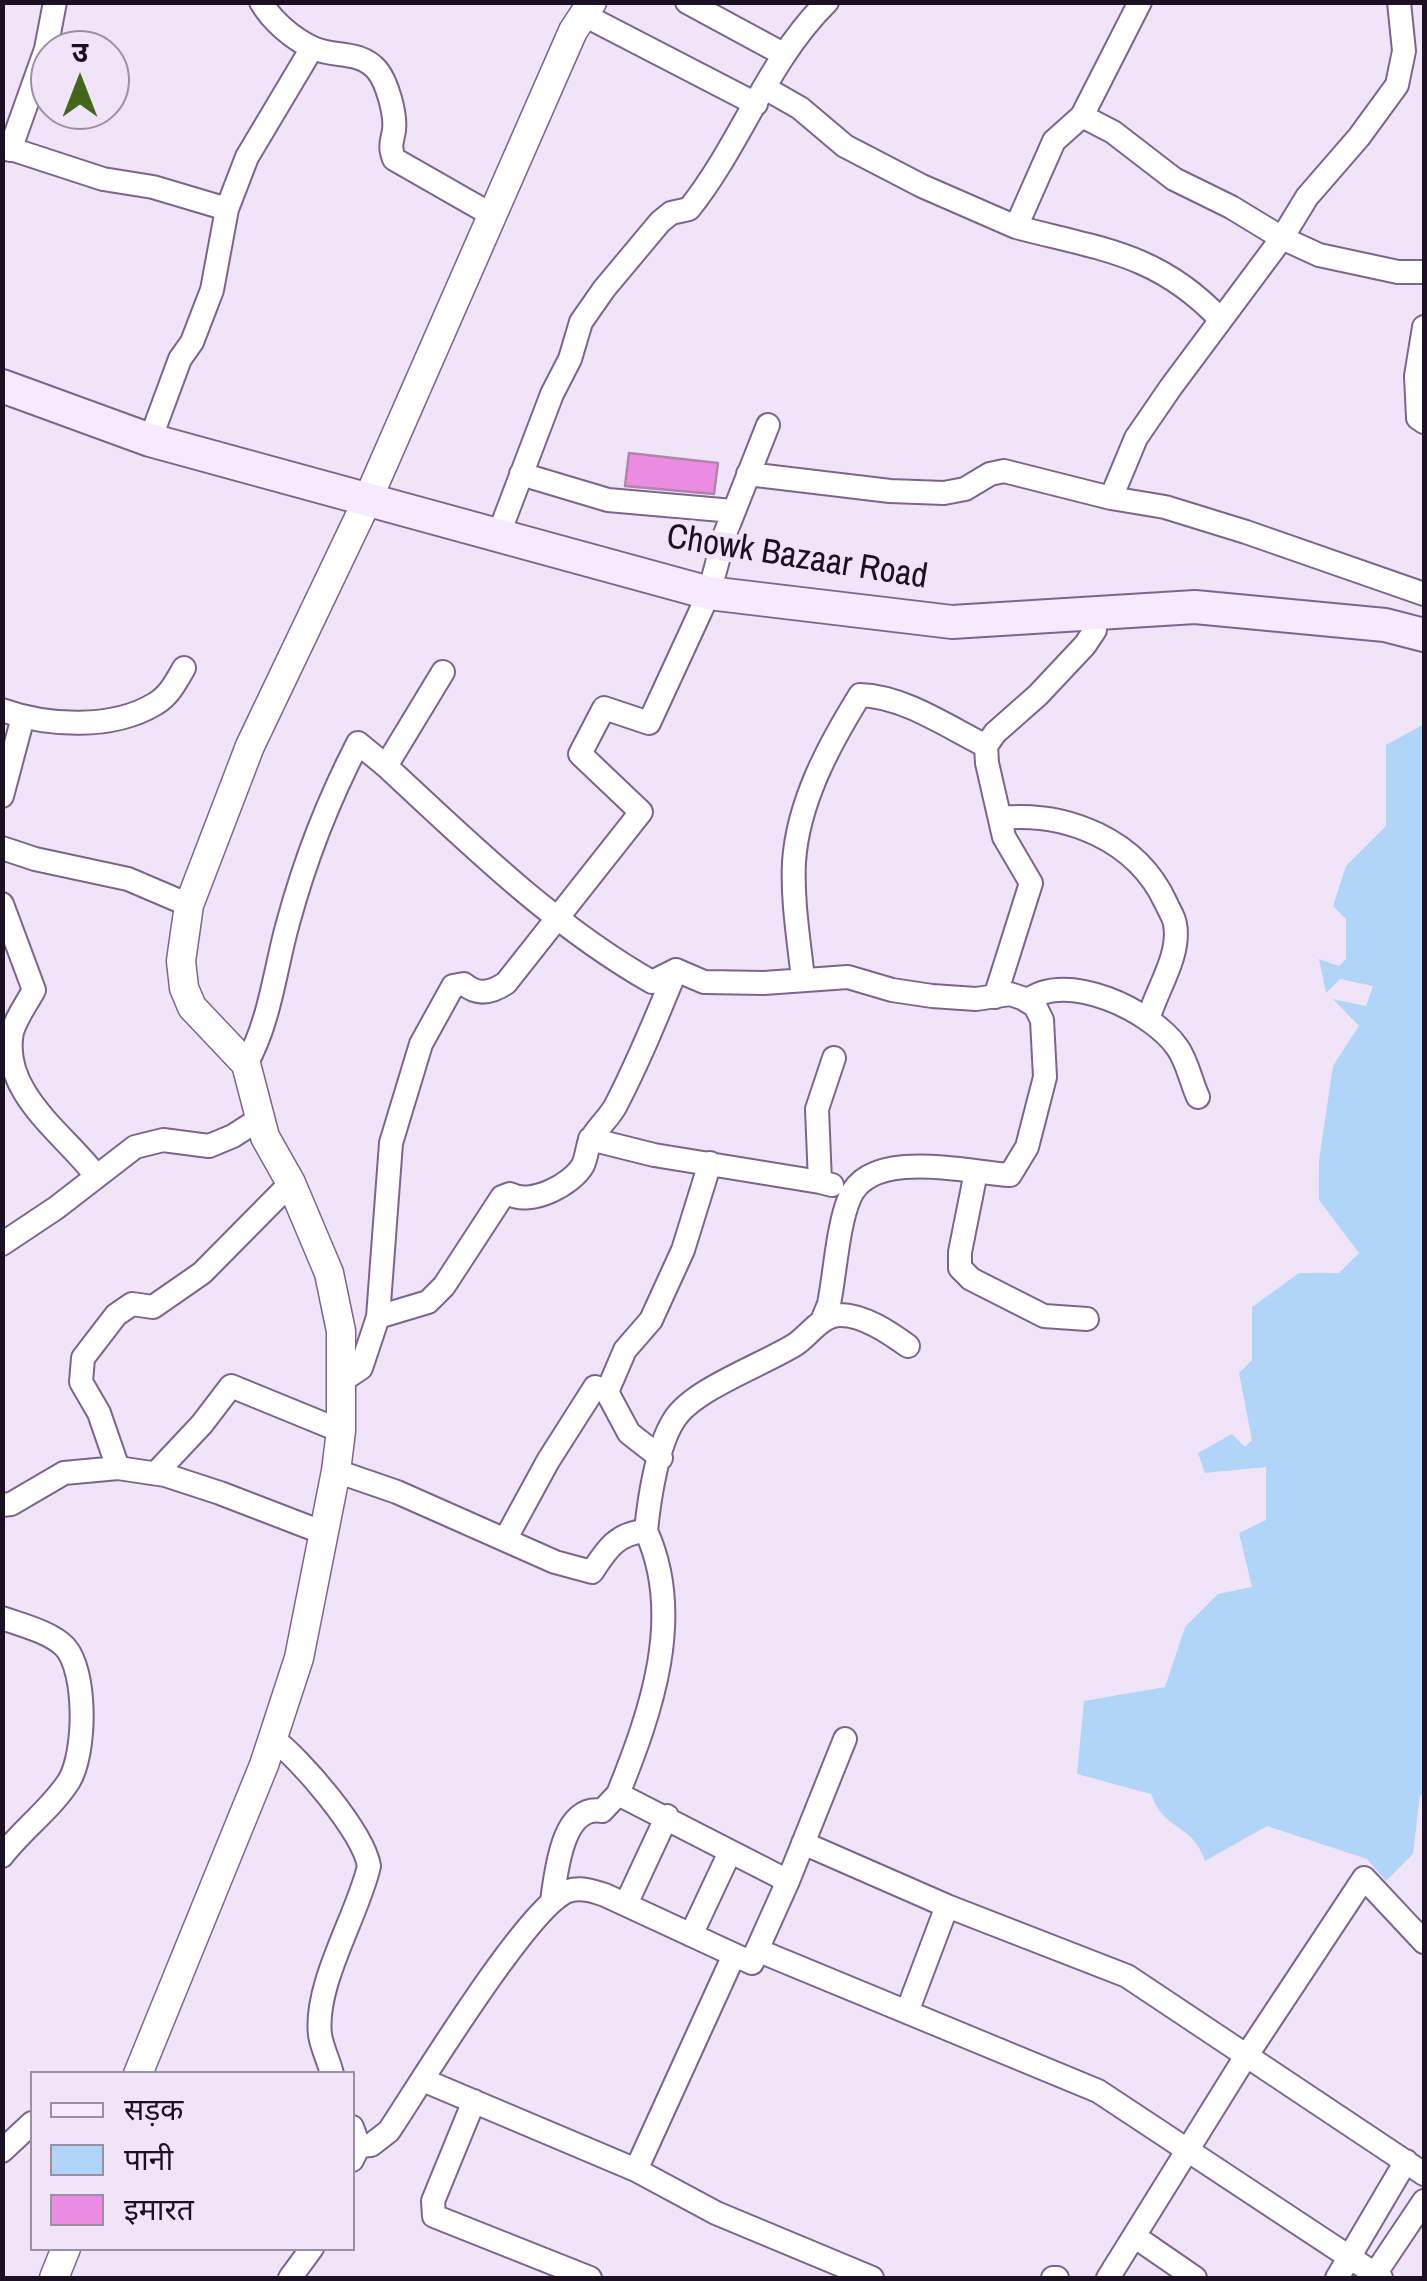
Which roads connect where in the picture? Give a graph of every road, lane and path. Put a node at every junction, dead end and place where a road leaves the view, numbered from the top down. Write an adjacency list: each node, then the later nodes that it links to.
1 (55, 2): 13 (street)
2 (262, 2): 9 (street)
3 (687, 2): 10 (street)
4 (827, 2): 10 (street)
5 (1140, 2): 12 (street)
6 (1400, 2): 8 (street)
7 (588, 9): 11 (street); 15 (street)
8 (1414, 44): 17 (street)
9 (312, 48): 14 (street); 15 (street)
10 (782, 54): 11 (street)
11 (761, 96): 16 (street); 25 (street)
12 (1082, 116): 16 (street); 17 (street)
13 (6, 148): 14 (street)
14 (227, 208): 24 (street)
15 (492, 215): 28 (street)
16 (1016, 227): 19 (street)
17 (1282, 238): 18 (street); 19 (street)
18 (1424, 272)
19 (1220, 320): 27 (street)
20 (1424, 327): 22 (street)
21 (2, 386): 24 (main road, Chowk Bazaar Road)
22 (1424, 422)
23 (768, 425): 26 (street)
24 (150, 440): 28 (main road, Chowk Bazaar Road)
25 (520, 474): 29 (street); 30 (street)
26 (748, 474): 27 (street); 29 (street)
27 (1111, 498): 32 (street)
28 (366, 501): 30 (main road, Chowk Bazaar Road); 44 (street)
29 (732, 511): 31 (street)
30 (498, 536): 31 (main road, Chowk Bazaar Road)
31 (709, 593): 33 (main road, Chowk Bazaar Road); 45 (street)
32 (1424, 594)
33 (1094, 614): 34 (main road, Chowk Bazaar Road); 38 (street)
34 (1424, 635)
35 (184, 668): 37 (street)
36 (443, 672): 39 (street)
37 (12, 713): 40 (street)
38 (986, 746): 41 (street); 47 (street)
39 (386, 766): 45 (street); 52 (street)
40 (2, 796)
41 (1000, 818): 48 (street); 50 (street)
42 (2, 848): 44 (street)
43 (2, 904): 58 (street)
44 (189, 905): 52 (street)
45 (556, 917): 46 (street); 63 (street)
46 (676, 970): 47 (street); 55 (street)
47 (803, 980): 48 (street)
48 (994, 997): 49 (street)
49 (1027, 1001): 50 (street); 57 (street)
50 (1148, 1020): 53 (street)
51 (834, 1058): 59 (street)
52 (246, 1064): 54 (street)
53 (1198, 1097)
54 (262, 1118): 58 (street); 60 (street)
55 (590, 1140): 56 (street); 63 (street)
56 (710, 1163): 59 (street); 68 (street)
57 (976, 1172): 61 (street); 64 (street)
58 (96, 1176): 62 (street)
59 (820, 1182): 61 (street)
60 (290, 1183): 67 (street); 71 (street)
61 (854, 1190): 65 (street)
62 (2, 1244)
63 (378, 1317): 67 (street)
64 (1086, 1319)
65 (822, 1321): 66 (street); 70 (street)
66 (908, 1346)
67 (343, 1380): 69 (street)
68 (607, 1392): 70 (street); 77 (street)
69 (340, 1431): 72 (street); 73 (street)
70 (661, 1458): 75 (street)
71 (118, 1468): 73 (street); 74 (street)
72 (336, 1471): 76 (street); 77 (street)
73 (156, 1473): 76 (street)
74 (2, 1504)
75 (646, 1531): 77 (street); 81 (street)
76 (324, 1533): 79 (street)
77 (506, 1538)
78 (2, 1618): 85 (street)
79 (272, 1738): 95 (street); 96 (street)
80 (844, 1739): 83 (street)
81 (618, 1794): 82 (street); 87 (street)
82 (667, 1816): 84 (street); 88 (street)
83 (803, 1843): 86 (street); 89 (street)
84 (730, 1852): 86 (street); 90 (street)
85 (2, 1856)
86 (788, 1882): 92 (street)
87 (552, 1901): 88 (street); 97 (street)
88 (626, 1904): 90 (street)
89 (947, 1906): 93 (street); 94 (street)
90 (691, 1935): 92 (street)
91 (1424, 1942): 94 (street)
92 (746, 1953): 93 (street); 104 (street)
93 (907, 2012): 101 (street)
94 (1246, 2056): 101 (street); 103 (street)
95 (139, 2071)
96 (331, 2071)
97 (423, 2080): 98 (street); 100 (street)
98 (474, 2102): 104 (street); 113 (street)
99 (30, 2125): 102 (street)
100 (355, 2144)
101 (1189, 2149): 106 (street); 109 (street)
102 (2, 2152)
103 (1415, 2167): 109 (street)
104 (636, 2170): 114 (street)
105 (1424, 2201): 110 (street)
106 (1134, 2236): 115 (street); 116 (street)
107 (65, 2251): 111 (street)
108 (310, 2251): 112 (street)
109 (1351, 2257): 110 (street); 117 (street)
110 (1378, 2276)
111 (54, 2278)
112 (290, 2278)
113 (590, 2278)
114 (872, 2278)
115 (1108, 2278)
116 (1195, 2278)
117 (1337, 2278)

